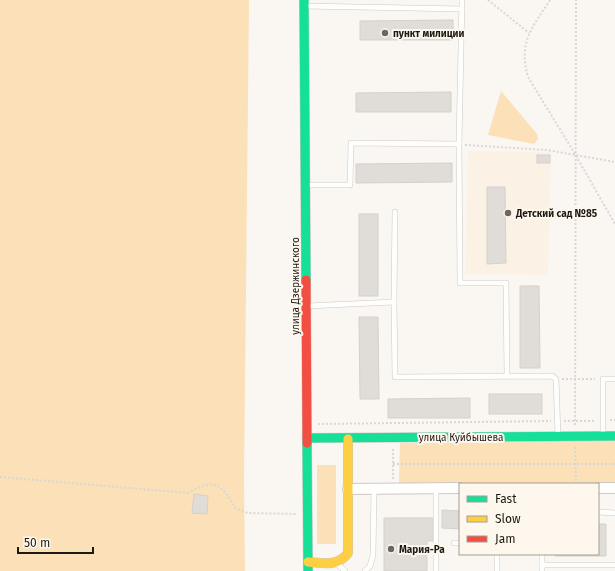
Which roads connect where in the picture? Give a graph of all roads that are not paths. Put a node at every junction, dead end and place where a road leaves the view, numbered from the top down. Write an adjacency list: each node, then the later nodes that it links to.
1 (462, 0): 3 (lane)
2 (304, 3): 3 (lane); 5 (main road, улица Дзержинского)
3 (462, 9): 4 (lane)
4 (459, 144): 5 (lane); 9 (lane)
5 (305, 185): 8 (main road, улица Дзержинского)
6 (395, 212): 7 (lane)
7 (394, 302): 8 (lane); 9 (lane)
8 (306, 306): 14 (main road, улица Дзержинского)
9 (507, 376): 13 (lane)
10 (615, 379): 11 (lane)
11 (603, 436): 12 (main road, улица Куйбышева); 13 (main road, улица Куйбышева)
12 (615, 436)
13 (558, 437): 15 (main road, улица Куйбышева)
14 (307, 438): 15 (main road, улица Куйбышева); 30 (main road, улица Дзержинского)
15 (348, 439): 21 (main road)
16 (374, 488): 17 (street); 21 (street); 33 (lane)
17 (436, 488): 18 (street); 34 (lane)
18 (459, 488)
19 (599, 488): 20 (street)
20 (615, 488)
21 (348, 489): 28 (main road)
22 (599, 512): 23 (lane)
23 (615, 513)
24 (454, 543): 25 (lane)
25 (459, 543)
26 (497, 555): 35 (lane)
27 (542, 555): 31 (lane)
28 (337, 563): 30 (main road); 32 (lane)
29 (615, 566): 31 (lane)
30 (308, 567)
31 (542, 568)
32 (345, 571)
33 (365, 571)
34 (436, 571)
35 (497, 571)

